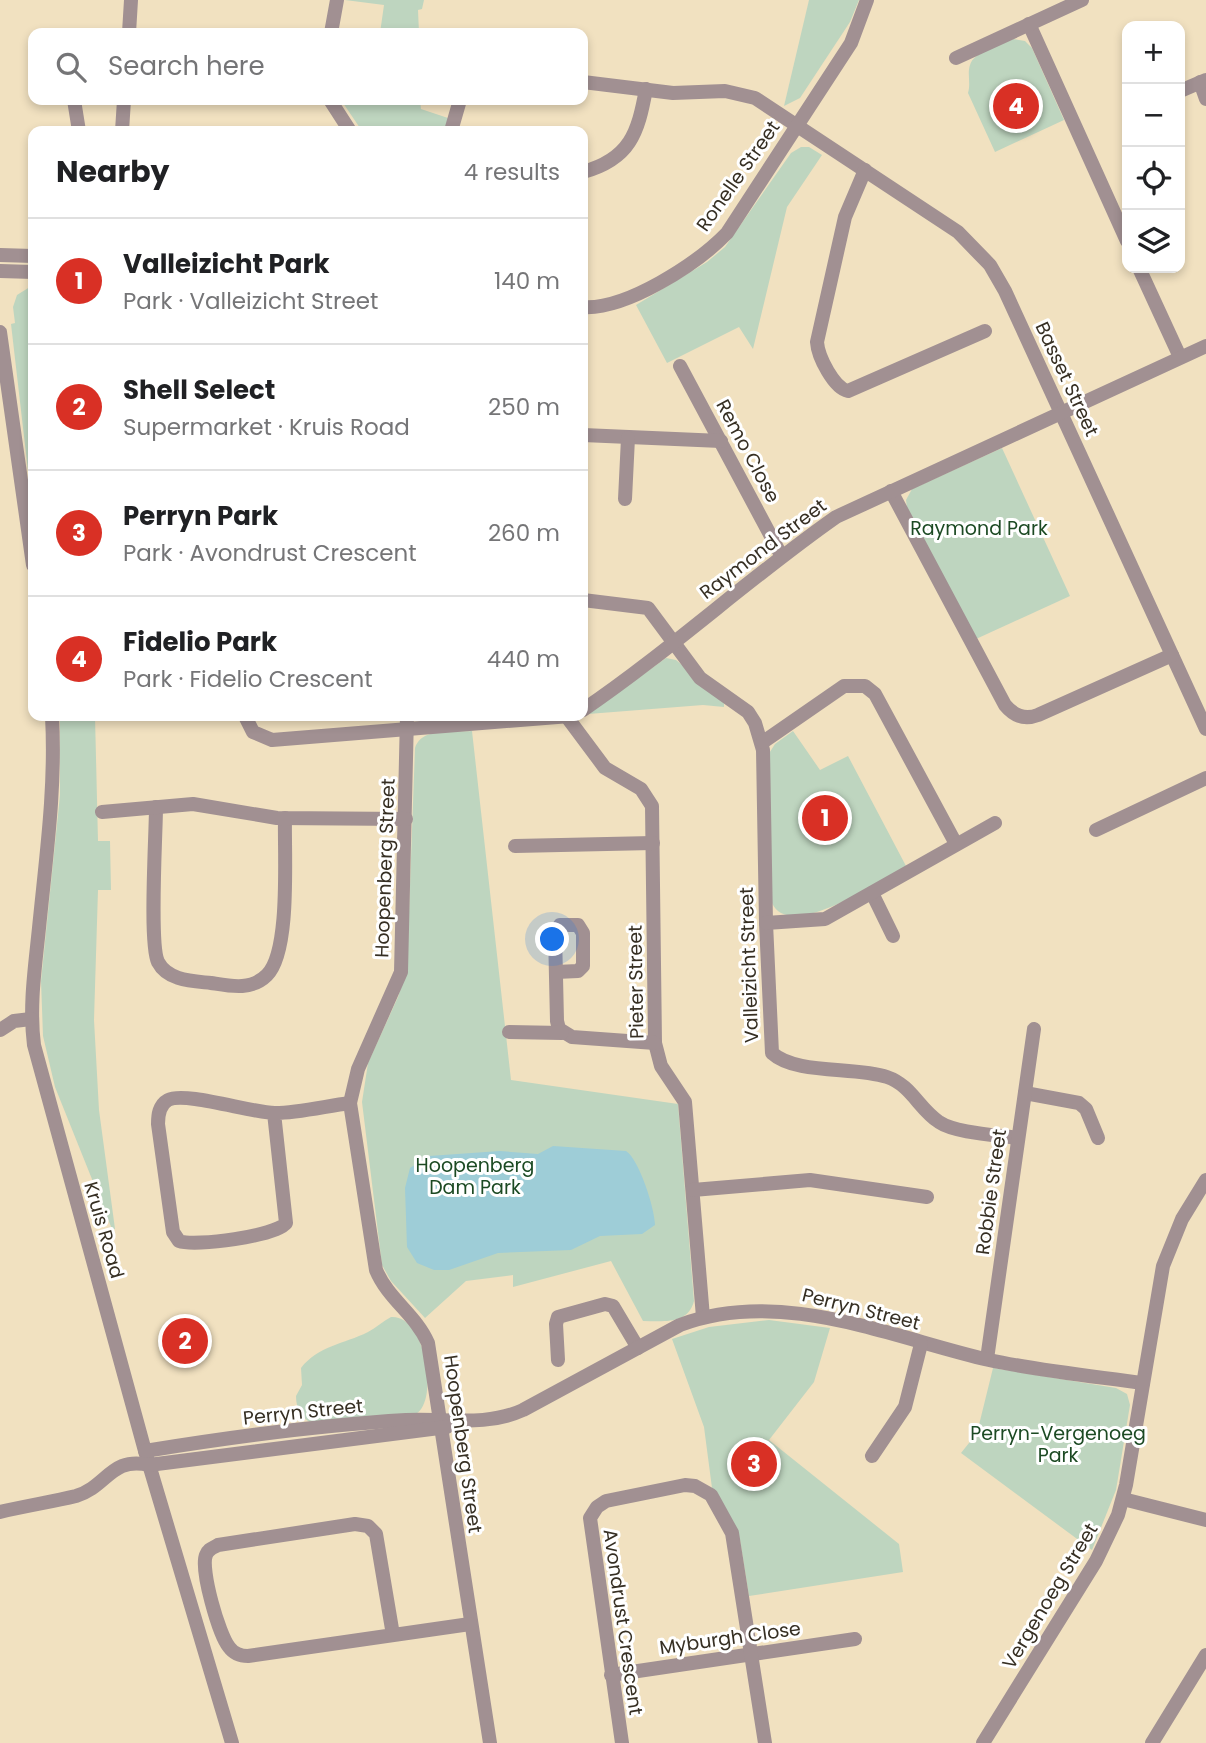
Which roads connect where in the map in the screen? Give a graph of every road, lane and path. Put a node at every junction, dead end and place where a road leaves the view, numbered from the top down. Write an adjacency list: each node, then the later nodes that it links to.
1 (131, 0): 6 (street)
2 (337, 0): 7 (street)
3 (867, 0): 18 (street, Ronelle Street)
4 (1082, 0): 5 (street)
5 (1029, 24): 8 (street); 25 (street)
6 (129, 28)
7 (332, 28)
8 (956, 58)
9 (1203, 81): 12 (street); 13 (street)
10 (588, 83): 11 (street, Basset Street)
11 (646, 89): 18 (street, Basset Street); 23 (street)
12 (1185, 89)
13 (1206, 99)
14 (75, 105): 19 (street)
15 (124, 105): 20 (street)
16 (333, 105): 21 (street)
17 (459, 105): 22 (street)
18 (797, 125): 24 (street, Basset Street); 31 (street, Ronelle Street)
19 (78, 126)
20 (122, 126)
21 (347, 126)
22 (452, 126)
23 (588, 170)
24 (865, 170): 32 (street); 37 (street, Basset Street)
25 (1122, 230)
26 (0, 255): 27 (street)
27 (28, 256)
28 (0, 271): 29 (street)
29 (28, 272)
30 (1141, 273): 35 (street)
31 (588, 307)
32 (985, 331)
33 (0, 332): 43 (street)
34 (1206, 346): 35 (street, Raymond Street)
35 (1180, 358): 37 (street, Raymond Street)
36 (680, 366): 40 (street, Remo Close)
37 (1060, 412): 41 (street, Raymond Street); 47 (street, Basset Street)
38 (588, 435): 39 (street)
39 (628, 438): 40 (street); 42 (street)
40 (721, 441): 44 (street, Remo Close)
41 (891, 491): 44 (street, Raymond Street); 47 (street)
42 (625, 499)
43 (28, 530)
44 (781, 555): 46 (street, Raymond Street)
45 (588, 601): 46 (street, Valleizicht Street)
46 (674, 642): 48 (street, Raymond Street); 55 (street, Valleizicht Street)
47 (1172, 655): 54 (street, Basset Street)
48 (588, 706)
49 (52, 721): 70 (street, Kruis Road)
50 (248, 721): 53 (street)
51 (434, 721): 53 (street)
52 (573, 721): 63 (street, Pieter Street)
53 (407, 722): 60 (street, Hoopenberg Street)
54 (1206, 729)
55 (763, 742): 64 (street); 67 (street, Valleizicht Street)
56 (1206, 778): 62 (street)
57 (156, 807): 58 (street); 59 (street); 59 (street)
58 (102, 812)
59 (285, 818): 60 (street)
60 (406, 819): 77 (street, Hoopenberg Street)
61 (995, 823): 64 (street)
62 (1096, 830)
63 (653, 843): 65 (street); 75 (street, Pieter Street)
64 (956, 844): 66 (street)
65 (515, 846)
66 (872, 893): 67 (street); 68 (street)
67 (766, 923): 79 (street, Valleizicht Street)
68 (893, 936)
69 (556, 972): 74 (street)
70 (31, 1019): 72 (street); 92 (street, Kruis Road)
71 (1034, 1029): 76 (street, Robbie Street)
72 (0, 1030)
73 (509, 1032): 74 (street)
74 (562, 1033): 75 (street)
75 (655, 1043): 82 (street, Pieter Street)
76 (1025, 1093): 79 (street, Robbie Street); 80 (street)
77 (350, 1103): 78 (street); 90 (street, Hoopenberg Street)
78 (274, 1113): 78 (street)
79 (1018, 1138): 87 (street, Robbie Street)
80 (1098, 1138)
81 (1206, 1180): 89 (street, Vergenoeg Street)
82 (693, 1190): 83 (street); 84 (street, Pieter Street)
83 (927, 1197)
84 (704, 1317): 85 (street, Perryn Street); 86 (street, Perryn Street)
85 (921, 1344): 87 (street, Perryn Street); 91 (street)
86 (638, 1348): 88 (street); 90 (street, Perryn Street)
87 (987, 1359): 89 (street, Perryn Street)
88 (558, 1360)
89 (1143, 1383): 93 (street, Vergenoeg Street)
90 (440, 1425): 92 (street, Perryn Street); 96 (street, Hoopenberg Street)
91 (872, 1456)
92 (143, 1459): 94 (street, Perryn Street); 102 (street, Kruis Road)
93 (1123, 1499): 95 (street); 106 (street, Vergenoeg Street)
94 (0, 1512)
95 (1206, 1520)
96 (470, 1624): 97 (street); 103 (street, Hoopenberg Street)
97 (393, 1635): 97 (street)
98 (855, 1639): 99 (street, Myburgh Close)
99 (751, 1654): 101 (street, Myburgh Close); 101 (street, Avondrust Crescent); 105 (street, Avondrust Crescent)
100 (1206, 1654): 107 (street)
101 (611, 1675): 104 (street, Avondrust Crescent)
102 (232, 1743)
103 (490, 1743)
104 (622, 1743)
105 (765, 1743)
106 (983, 1743)
107 (1152, 1743)

